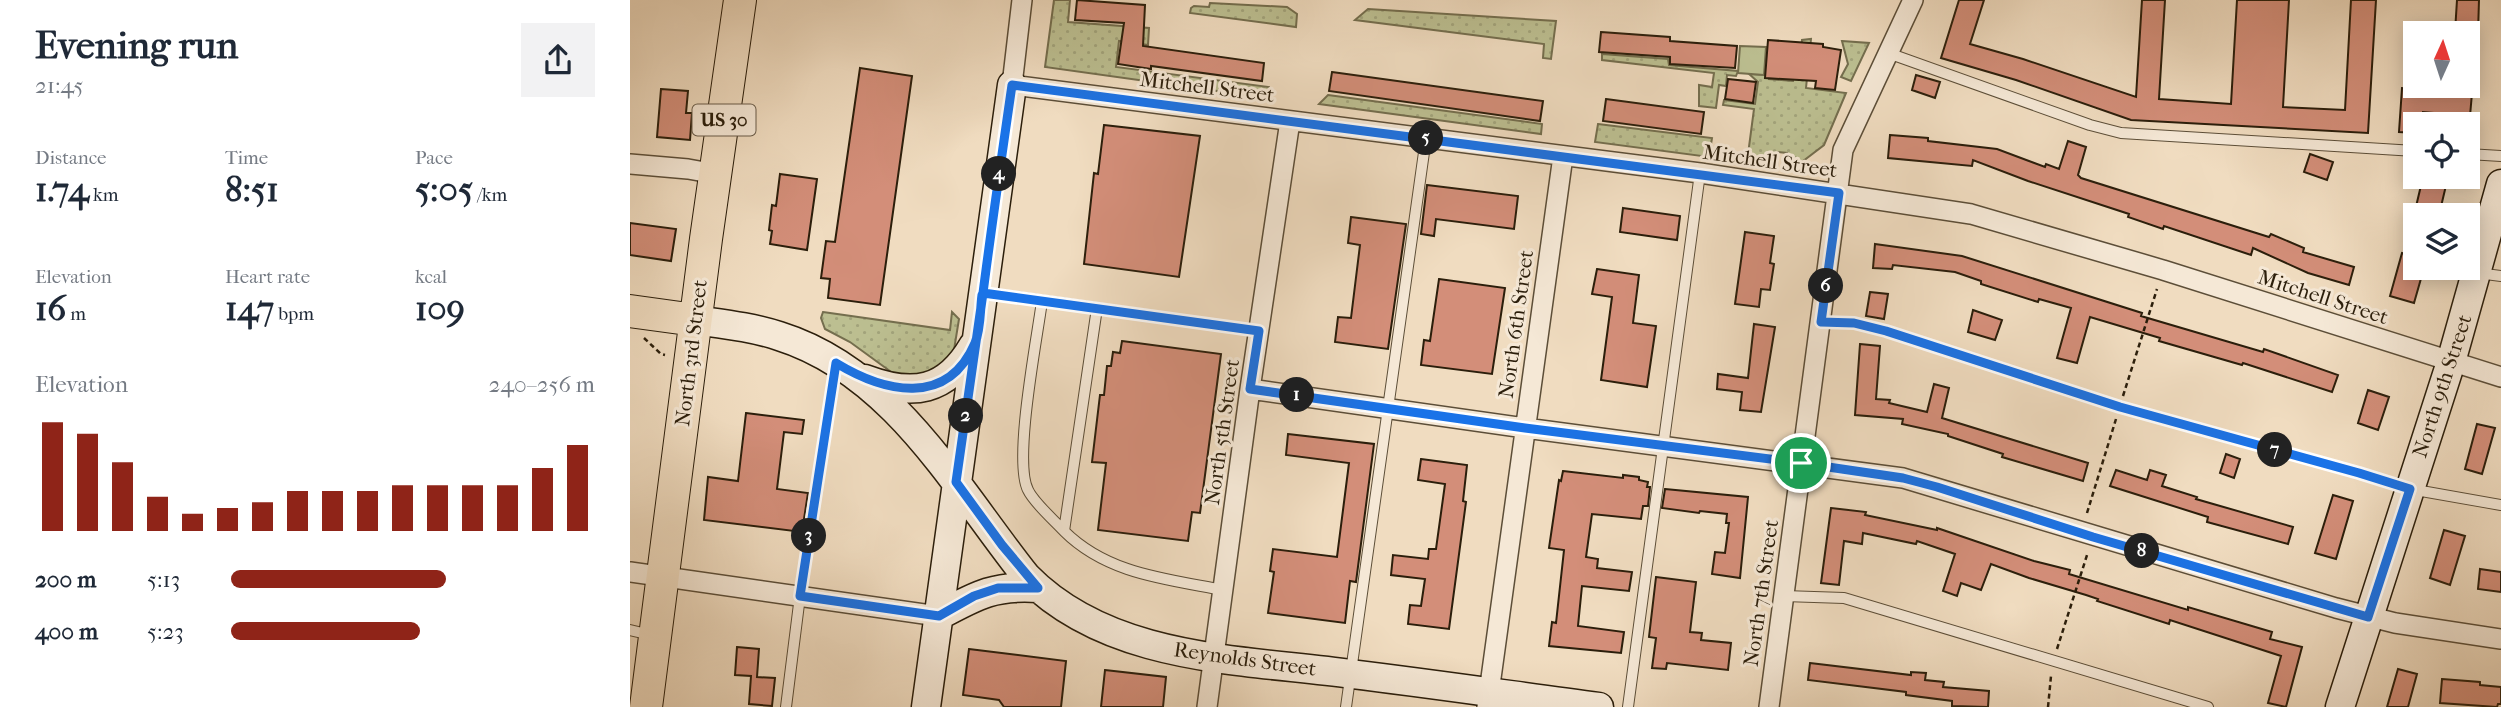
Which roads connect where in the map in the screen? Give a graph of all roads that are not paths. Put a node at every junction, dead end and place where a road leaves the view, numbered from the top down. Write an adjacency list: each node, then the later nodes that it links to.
1 (740, 0): 14 (main road, North 3rd Street / US 30)
2 (1022, 0): 5 (street)
3 (1913, 0): 4 (street, North 7th Street)
4 (1888, 53): 8 (lane); 16 (street, North 7th Street)
5 (1012, 85): 6 (street, Mitchell Street); 18 (street)
6 (1290, 121): 7 (street, Mitchell Street); 24 (street, North 5th Street)
7 (1426, 138): 10 (street, Mitchell Street); 30 (lane)
8 (2403, 150)
9 (2480, 155): 11 (lane)
10 (1563, 156): 13 (street, Mitchell Street); 31 (street, North 6th Street)
11 (2501, 156)
12 (630, 164): 14 (street)
13 (1700, 173): 16 (street, Mitchell Street); 32 (lane)
14 (716, 174): 21 (main road, North 3rd Street / US 30)
15 (2501, 184): 17 (street, North 9th Street)
16 (1839, 193): 22 (street, North 7th Street); 26 (street, Mitchell Street)
17 (2489, 274): 26 (street, North 9th Street)
18 (983, 293): 19 (lane); 25 (street)
19 (1042, 301): 20 (lane); 37 (lane)
20 (1097, 309): 24 (lane); 37 (lane)
21 (695, 320): 23 (main road); 27 (street); 39 (main road, North 3rd Street)
22 (1821, 322): 33 (street, North 7th Street); 35 (lane)
23 (636, 324)
24 (1259, 331): 29 (street, North 5th Street)
25 (976, 341): 27 (street); 34 (street)
26 (2451, 362): 28 (street, Mitchell Street); 35 (street, North 9th Street)
27 (846, 369): 34 (street, Reynolds Street); 42 (lane)
28 (2501, 377)
29 (1250, 389): 30 (street); 41 (street, North 5th Street)
30 (1388, 408): 31 (street); 49 (lane)
31 (1525, 428): 32 (street); 50 (street, North 6th Street)
32 (1662, 445): 33 (street); 57 (lane)
33 (1801, 463): 43 (street, North 7th Street); 45 (street)
34 (956, 482): 40 (street, Reynolds Street); 44 (street)
35 (2410, 489): 36 (lane); 45 (street, North 9th Street)
36 (2501, 505)
37 (1064, 531): 41 (lane)
38 (630, 572): 39 (street)
39 (662, 576): 42 (street); 46 (main road, North 3rd Street)
40 (1038, 588): 44 (street); 48 (street, Reynolds Street)
41 (1223, 590): 48 (street, North 5th Street)
42 (800, 596): 44 (street); 52 (lane)
43 (1784, 596): 58 (street, North 7th Street); 59 (lane)
44 (939, 616): 53 (street)
45 (2368, 617): 47 (street); 60 (street, North 9th Street)
46 (642, 633): 51 (main road, North 3rd Street)
47 (2501, 639)
48 (1214, 657): 49 (street, Reynolds Street); 54 (street, North 5th Street)
49 (1351, 674): 50 (street, Reynolds Street); 55 (lane)
50 (1488, 700): 56 (street, Reynolds Street)
51 (646, 707)
52 (786, 707)
53 (926, 707)
54 (1207, 707)
55 (1346, 707)
56 (1599, 707)
57 (1628, 707)
58 (1769, 707)
59 (2208, 707)
60 (2340, 707)

